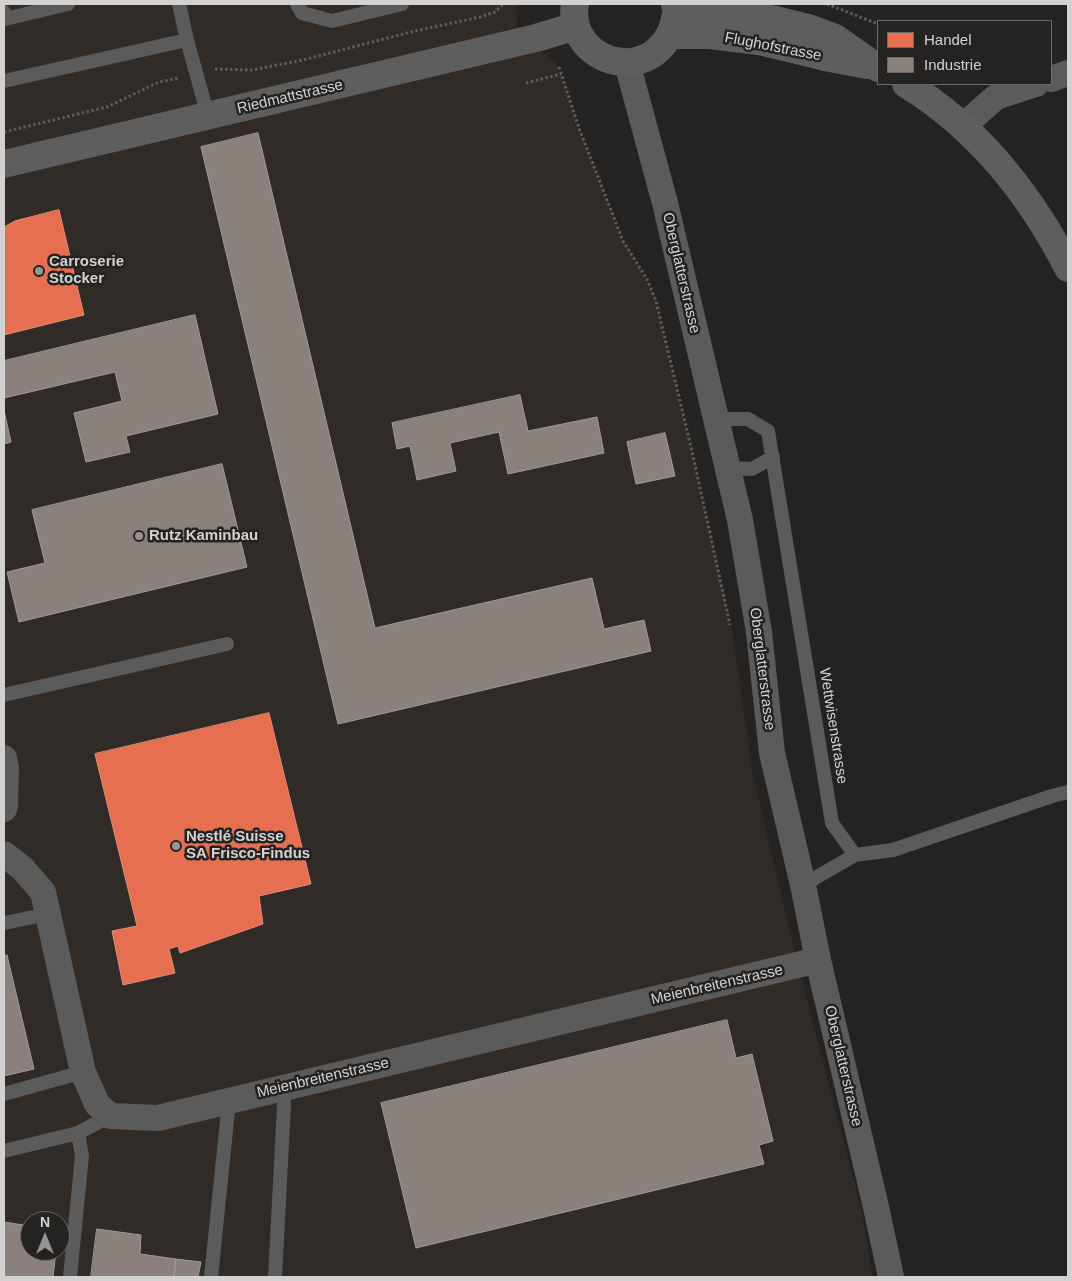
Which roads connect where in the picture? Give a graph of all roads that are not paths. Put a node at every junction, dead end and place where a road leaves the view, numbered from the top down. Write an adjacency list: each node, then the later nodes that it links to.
1 (68, 4): 6 (lane)
2 (179, 4): 9 (lane)
3 (297, 4): 4 (lane)
4 (402, 4)
5 (675, 4): 8 (main road); 11 (main road, Flughofstrasse)
6 (4, 12)
7 (575, 15): 10 (main road); 17 (main road, Riedmattstrasse)
8 (670, 35): 10 (main road); 11 (main road, Flughofstrasse)
9 (187, 40): 14 (lane); 17 (lane)
10 (627, 63): 21 (street, Oberglatterstrasse)
11 (877, 67)
12 (1068, 73): 13 (street)
13 (1052, 79)
14 (4, 81)
15 (908, 85): 18 (main road)
16 (1033, 85): 18 (street)
17 (208, 116): 19 (main road, Riedmattstrasse)
18 (963, 126): 20 (main road)
19 (4, 164)
20 (1068, 268)
21 (715, 419): 22 (lane, Wettwisenstrasse); 23 (street, Oberglatterstrasse)
22 (773, 457): 23 (lane); 30 (lane, Wettwisenstrasse)
23 (727, 468): 31 (street, Oberglatterstrasse)
24 (228, 644): 25 (lane)
25 (4, 695)
26 (4, 758): 28 (street)
27 (1068, 792): 30 (lane)
28 (4, 810)
29 (4, 854): 32 (street)
30 (855, 855): 31 (lane)
31 (803, 885): 34 (street, Oberglatterstrasse)
32 (48, 914): 33 (lane); 35 (street)
33 (4, 923)
34 (818, 960): 36 (street, Meienbreitenstrasse); 45 (street, Oberglatterstrasse)
35 (83, 1072): 37 (lane); 39 (street)
36 (283, 1088): 38 (street, Meienbreitenstrasse); 44 (lane)
37 (4, 1094)
38 (229, 1101): 39 (street, Meienbreitenstrasse); 42 (lane)
39 (110, 1116): 40 (lane)
40 (78, 1133): 41 (lane); 43 (lane)
41 (4, 1151)
42 (211, 1276)
43 (70, 1277)
44 (276, 1277)
45 (891, 1277)

